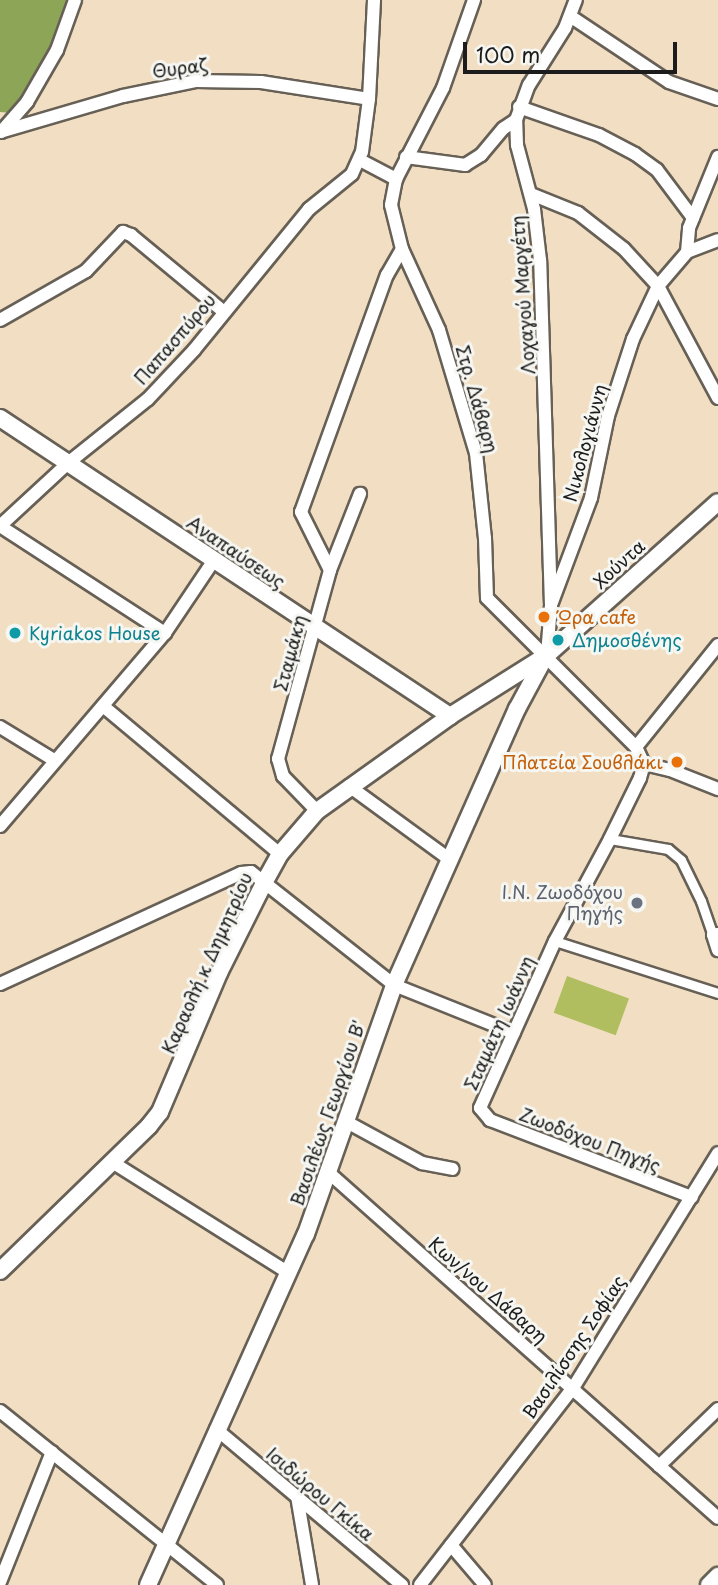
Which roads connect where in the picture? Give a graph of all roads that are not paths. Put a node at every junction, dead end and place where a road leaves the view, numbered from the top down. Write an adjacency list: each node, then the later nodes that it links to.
1 (75, 0): 10 (street)
2 (374, 0): 6 (street)
3 (474, 0): 12 (street)
4 (576, 0): 5 (street, Λοχαγού Μαργέτη)
5 (570, 16): 7 (street); 8 (street, Λοχαγού Μαργέτη)
6 (369, 99): 10 (street, Θυραζ); 13 (street)
7 (718, 99)
8 (519, 107): 9 (street, Λοχαγού Μαργέτη); 16 (street)
9 (516, 120): 12 (street); 15 (street, Λοχαγού Μαργέτη)
10 (0, 132)
11 (718, 157): 16 (street)
12 (406, 158): 14 (street)
13 (360, 160): 14 (street); 21 (street, Παπασπύρου)
14 (396, 179): 18 (street, Στρ. Δάβαρη)
15 (531, 194): 20 (street); 31 (street, Λοχαγού Μαργέτη)
16 (693, 218): 19 (street)
17 (718, 240): 19 (street, Νικολογιάννη)
18 (402, 249): 30 (street); 35 (street, Στρ. Δάβαρη)
19 (687, 252): 20 (street, Νικολογιάννη)
20 (658, 286): 23 (street); 31 (street, Νικολογιάννη)
21 (223, 312): 22 (street); 25 (street, Παπασπύρου)
22 (0, 320)
23 (718, 398)
24 (0, 418): 25 (street, Αναπαύσεως)
25 (68, 463): 28 (street, Παπασπύρου); 29 (street, Αναπαύσεως)
26 (360, 494): 30 (street, Σταμάκη)
27 (718, 502): 35 (street, Χούντα)
28 (0, 526): 33 (street)
29 (214, 560): 32 (street, Αναπαύσεως); 33 (street)
30 (330, 570): 32 (street, Σταμάκη)
31 (551, 605): 35 (street, Νικολογιάννη)
32 (316, 629): 37 (street, Αναπαύσεως); 44 (street, Σταμάκη)
33 (165, 633): 36 (street)
34 (718, 645): 39 (street)
35 (547, 654): 37 (street, Καραολή κ Δημητρίου); 39 (street, Στρ. Δάβαρη); 48 (street, Βασιλέως Γεωργίου Β')
36 (103, 706): 40 (street); 47 (street)
37 (450, 716): 42 (street, Καραολή κ Δημητρίου)
38 (0, 727): 40 (street)
39 (636, 747): 41 (street, Στρ. Δάβαρη)
40 (54, 760): 45 (street)
41 (644, 764): 43 (street); 46 (street, Σταμάτη Ιωάννη)
42 (349, 786): 44 (street, Καραολή κ Δημητρίου); 48 (street)
43 (718, 789)
44 (317, 811): 47 (street, Καραολή κ Δημητρίου)
45 (0, 826)
46 (610, 839): 50 (street); 51 (street, Σταμάτη Ιωάννη)
47 (281, 854): 49 (street, Καραολή κ Δημητρίου)
48 (449, 859): 54 (street, Βασιλέως Γεωργίου Β')
49 (265, 881): 53 (street); 54 (street); 60 (street, Καραολή κ Δημητρίου)
50 (715, 935): 52 (street)
51 (555, 941): 55 (street); 56 (street, Σταμάτη Ιωάννη)
52 (718, 950)
53 (0, 984)
54 (394, 985): 56 (street); 58 (street, Βασιλέως Γεωργίου Β')
55 (718, 993)
56 (513, 1033): 57 (street, Σταμάτη Ιωάννη)
57 (480, 1108): 63 (street, Ζωοδόχου Πηγής)
58 (345, 1121): 61 (street); 62 (street, Βασιλέως Γεωργίου Β')
59 (718, 1153): 63 (street, Βασιλίσσης Σοφίας)
60 (112, 1163): 64 (street, Καραολή κ Δημητρίου); 65 (street)
61 (452, 1169)
62 (328, 1172): 65 (street, Βασιλέως Γεωργίου Β'); 66 (street, Κων/νου Δάβαρη)
63 (692, 1198): 66 (street, Βασιλίσσης Σοφίας)
64 (0, 1271)
65 (289, 1273): 69 (street, Βασιλέως Γεωργίου Β')
66 (573, 1388): 71 (street, Κων/νου Δάβαρη); 75 (street, Βασιλίσσης Σοφίας)
67 (718, 1409): 71 (street)
68 (0, 1411): 70 (street)
69 (216, 1429): 72 (street, Ισιδώρου Γκίκα); 74 (street, Βασιλέως Γεωργίου Β')
70 (52, 1452): 74 (street); 77 (street)
71 (659, 1466): 73 (street, Κων/νου Δάβαρη)
72 (297, 1496): 80 (street); 81 (street, Ισιδώρου Γκίκα)
73 (718, 1518)
74 (166, 1542): 78 (street, Βασιλέως Γεωργίου Β'); 79 (street)
75 (451, 1545): 82 (street, Βασιλίσσης Σοφίας); 83 (street)
76 (718, 1576): 84 (street)
77 (0, 1582)
78 (148, 1585)
79 (217, 1585)
80 (312, 1585)
81 (402, 1585)
82 (420, 1585)
83 (485, 1585)
84 (709, 1585)

